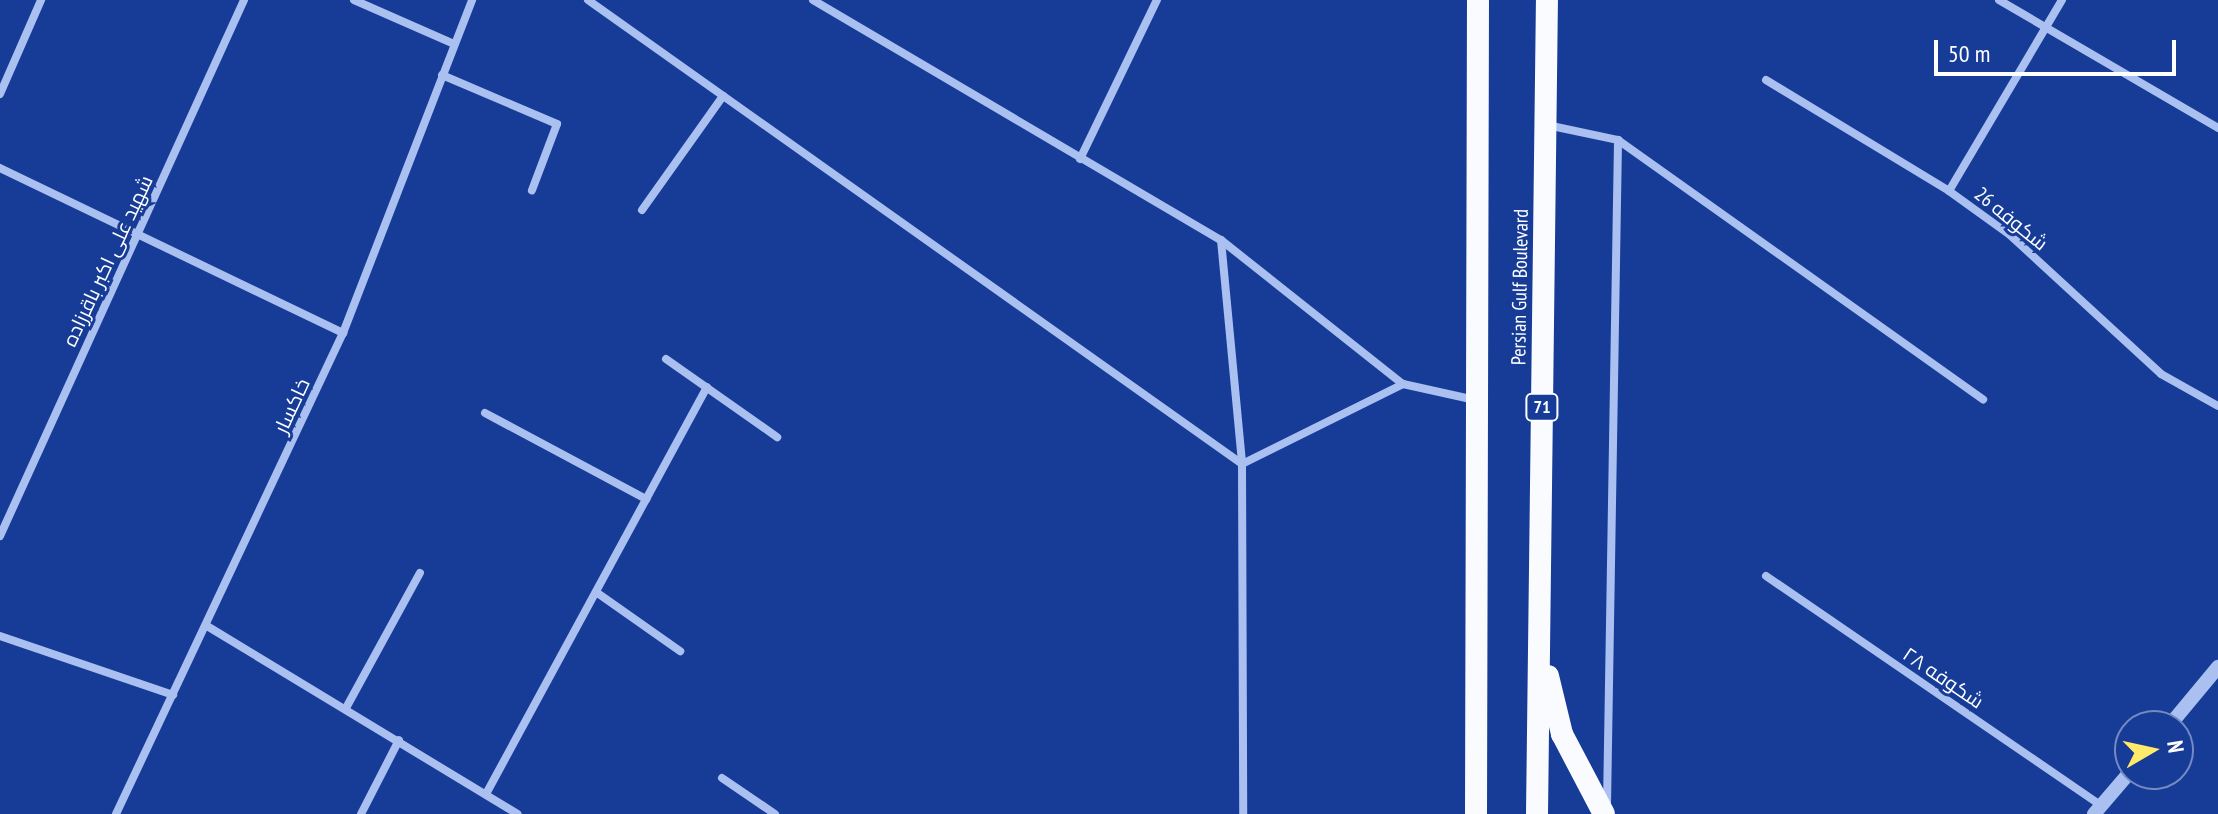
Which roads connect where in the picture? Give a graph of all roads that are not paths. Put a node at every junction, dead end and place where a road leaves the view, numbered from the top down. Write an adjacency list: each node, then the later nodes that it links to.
1 (41, 0): 16 (street)
2 (244, 0): 26 (street, شهید علی اکبر باقرزاده)
3 (354, 0): 13 (street)
4 (472, 0): 13 (street, خاکسار)
5 (588, 0): 17 (street)
6 (813, 0): 21 (street)
7 (1157, 0): 21 (street)
8 (1478, 0): 33 (highway, Persian Gulf Boulevard)
9 (1547, 0): 18 (highway, Persian Gulf Boulevard / 71)
10 (1999, 0): 12 (street)
11 (2062, 0): 12 (street)
12 (2049, 28): 19 (street); 24 (street)
13 (454, 44): 14 (street, خاکسار)
14 (442, 75): 23 (street); 28 (street, خاکسار)
15 (1766, 80): 24 (street, شکوفه 26)
16 (0, 94)
17 (723, 96): 25 (street); 37 (street)
18 (1546, 125): 20 (street); 43 (highway, Persian Gulf Boulevard / 71)
19 (2218, 128)
20 (1618, 140): 32 (street); 63 (street)
21 (1080, 159): 27 (street)
22 (0, 168): 26 (street)
23 (532, 190)
24 (1949, 191): 34 (street, شکوفه 26)
25 (642, 210)
26 (139, 233): 28 (street); 39 (street, شهید علی اکبر باقرزاده)
27 (1221, 240): 30 (street); 37 (street)
28 (343, 333): 44 (street, خاکسار)
29 (666, 359): 31 (street)
30 (1403, 384): 33 (street); 37 (street)
31 (707, 387): 36 (street); 38 (street)
32 (1983, 399)
33 (1477, 401): 61 (highway, Persian Gulf Boulevard)
34 (2218, 406)
35 (485, 413): 38 (street)
36 (777, 437)
37 (1242, 464): 60 (street)
38 (646, 499): 42 (street)
39 (0, 536)
40 (420, 573): 49 (street)
41 (1766, 576): 55 (street, شکوفه ۲۸)
42 (596, 592): 46 (street); 54 (street)
43 (1539, 622): 62 (highway, Persian Gulf Boulevard / 71); 63 (highway)
44 (207, 626): 48 (street, خاکسار); 49 (street)
45 (0, 636): 48 (street)
46 (680, 651)
47 (2218, 667): 50 (street)
48 (173, 695): 56 (street, خاکسار)
49 (346, 708): 51 (street)
50 (2182, 710)
51 (399, 740): 54 (street); 57 (street)
52 (722, 778): 59 (street)
53 (2115, 790): 55 (street)
54 (486, 794): 58 (street)
55 (2098, 810)
56 (117, 814)
57 (361, 814)
58 (518, 814)
59 (775, 814)
60 (1243, 814)
61 (1476, 814)
62 (1537, 814)
63 (1605, 814)

